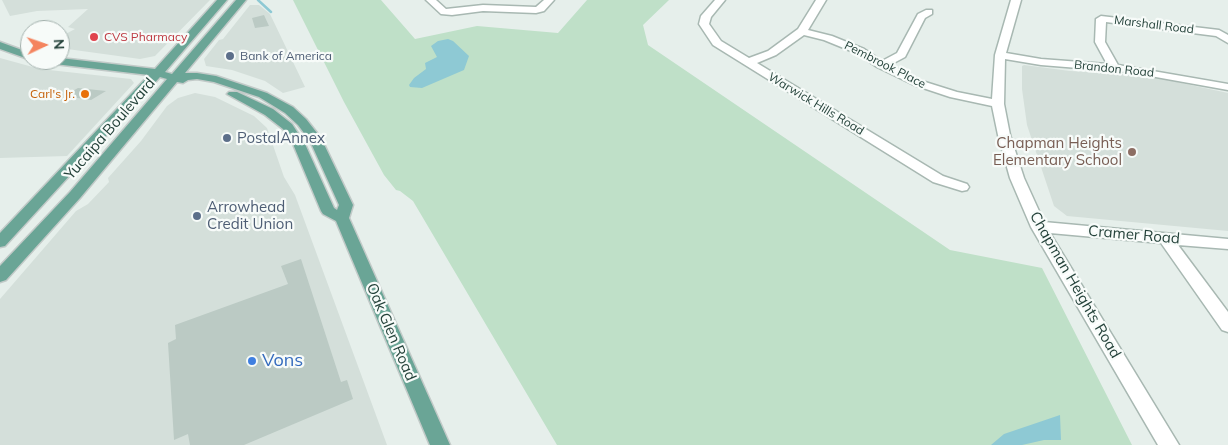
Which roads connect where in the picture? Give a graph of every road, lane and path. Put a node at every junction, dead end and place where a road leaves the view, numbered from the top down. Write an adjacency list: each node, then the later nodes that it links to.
1 (222, 0): 18 (main road, Yucaipa Boulevard)
2 (241, 0): 19 (main road, Yucaipa Boulevard)
3 (431, 0): 4 (street)
4 (549, 0)
5 (720, 0): 15 (street, Warwick Hills Road)
6 (822, 0): 9 (street)
7 (1016, 0): 13 (street, Chapman Heights Road)
8 (929, 12): 16 (street)
9 (802, 31): 15 (street); 16 (street, Pembrook Place)
10 (1228, 40): 17 (street, Marshall Road)
11 (0, 45): 12 (main road)
12 (20, 53)
13 (1000, 55): 17 (street, Brandon Road); 21 (street, Chapman Heights Road)
14 (70, 63): 18 (main road, Oak Glen Road)
15 (747, 63): 22 (street, Warwick Hills Road)
16 (881, 65): 21 (street, Pembrook Place)
17 (1115, 68): 20 (street, Brandon Road)
18 (157, 73): 19 (main road, Oak Glen Road); 25 (main road, Yucaipa Boulevard)
19 (176, 77): 27 (main road, Yucaipa Boulevard); 29 (main road, Oak Glen Road)
20 (1228, 87)
21 (998, 104): 23 (street, Chapman Heights Road)
22 (962, 187)
23 (1039, 227): 24 (street, Cramer Road); 30 (street, Chapman Heights Road)
24 (1165, 238): 26 (street, Cramer Road); 28 (street)
25 (0, 242)
26 (1228, 244)
27 (0, 276)
28 (1227, 322)
29 (440, 445)
30 (1168, 445)

